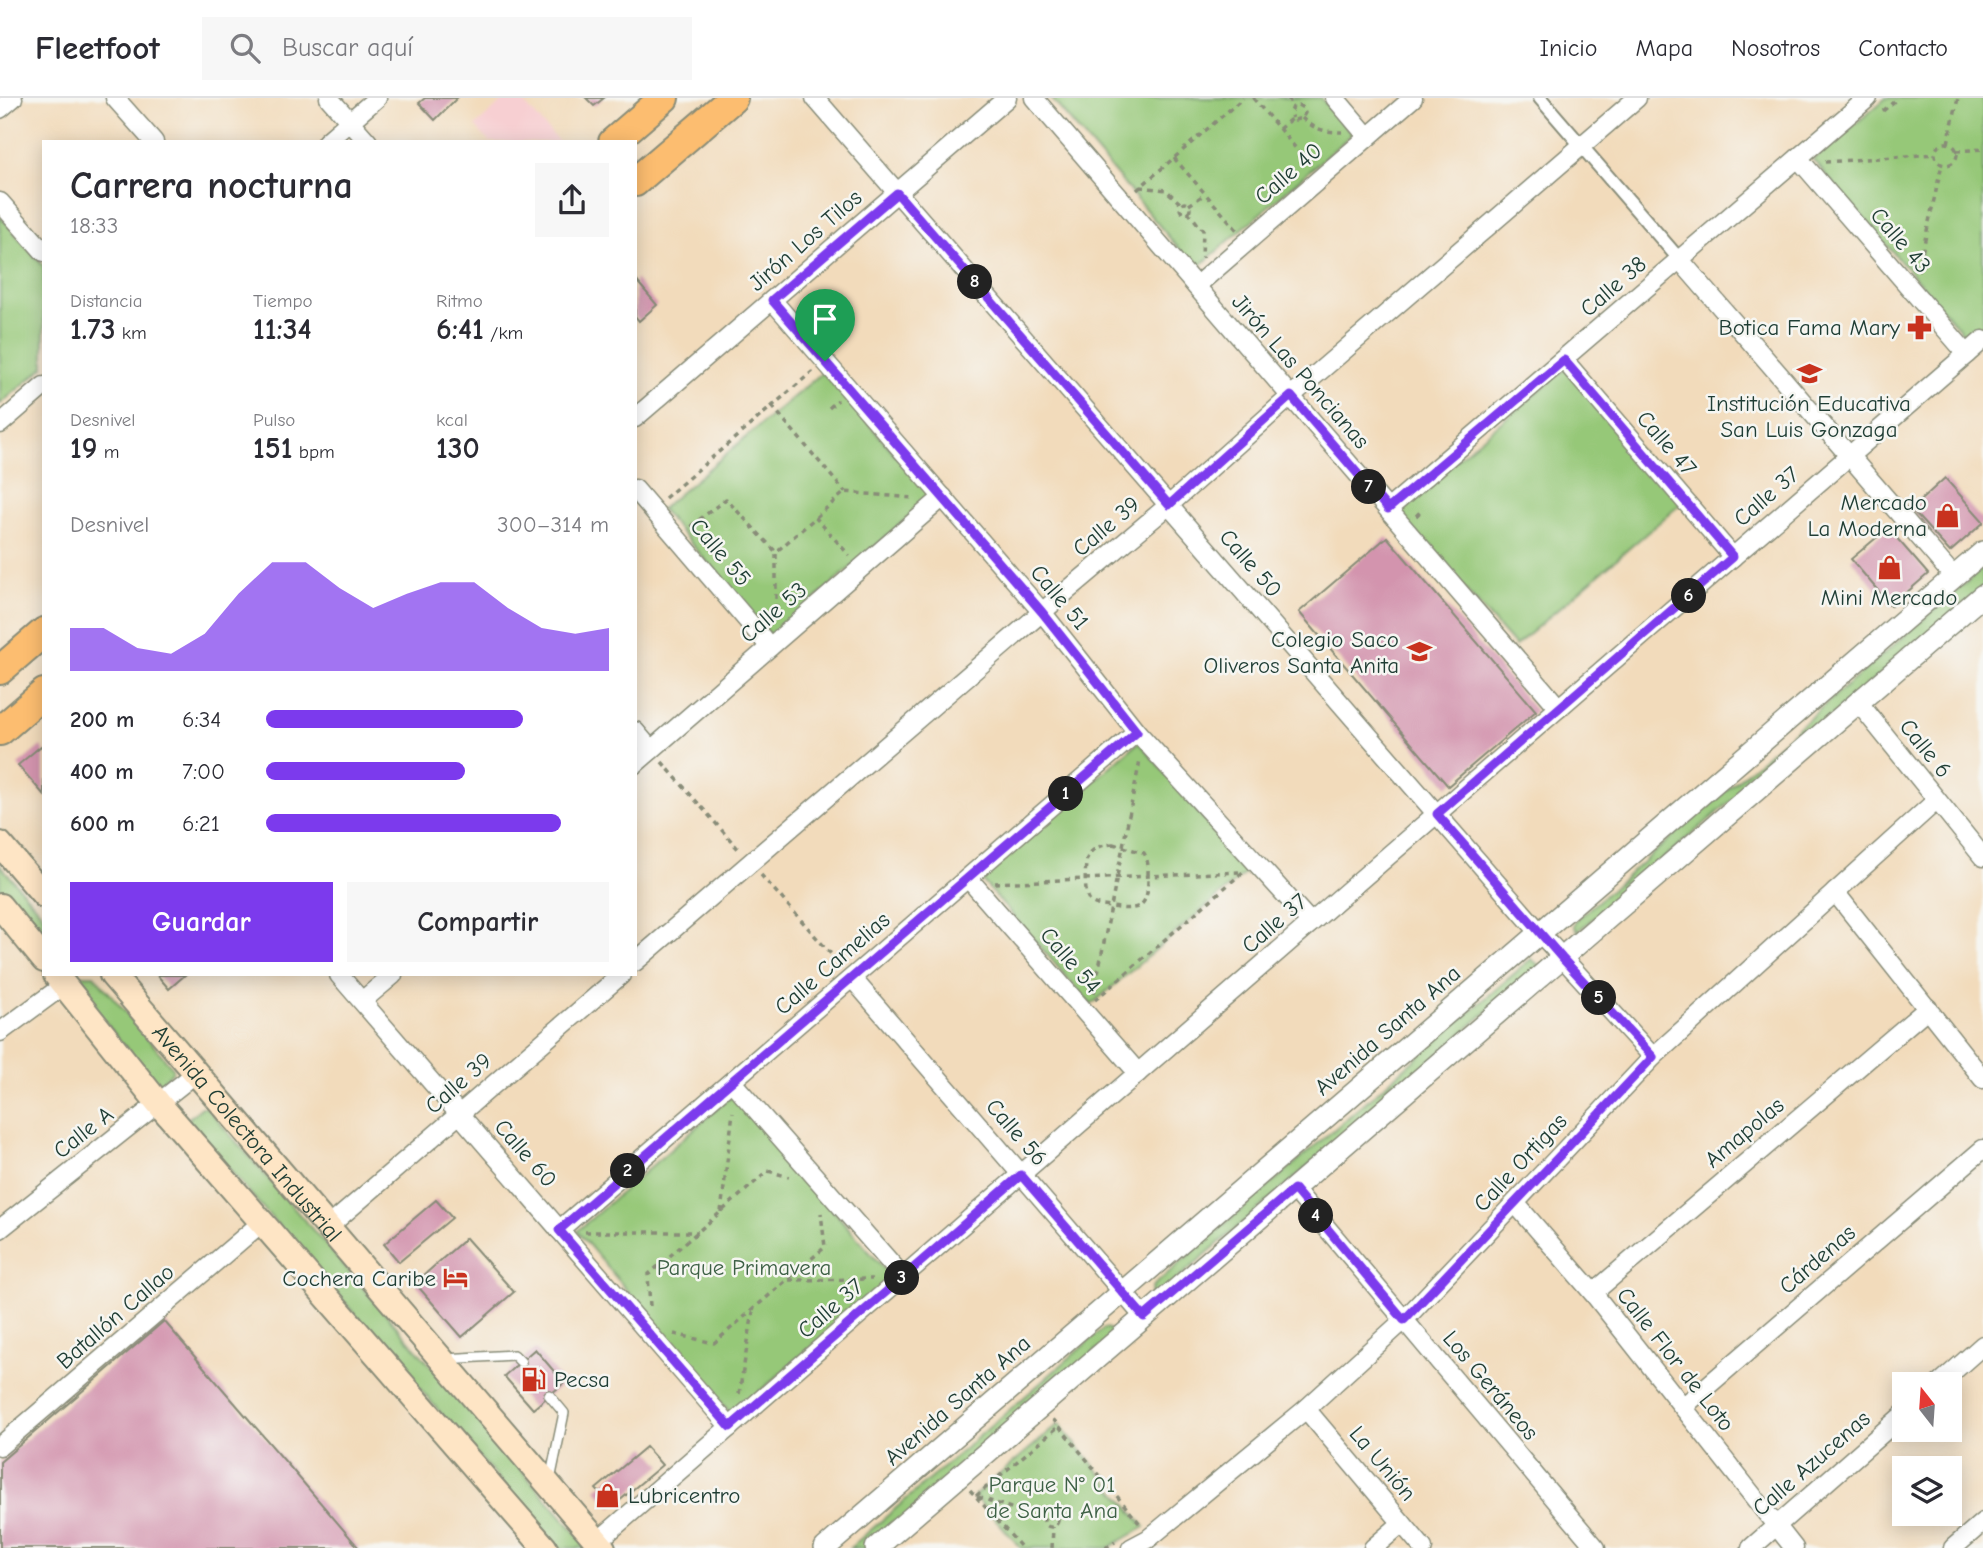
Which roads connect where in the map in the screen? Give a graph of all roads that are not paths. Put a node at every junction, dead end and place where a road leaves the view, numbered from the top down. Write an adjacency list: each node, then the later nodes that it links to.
1 (13, 98): 15 (street)
2 (115, 98): 18 (street)
3 (329, 98): 16 (street)
4 (377, 98): 16 (street)
5 (664, 98): 21 (main road)
6 (733, 98): 24 (main road)
7 (815, 98): 25 (street, Calle 50)
8 (1007, 98): 25 (street, Jirón Los Tilos)
9 (1034, 98): 29 (street, Jirón Las Poncianas)
10 (1335, 98): 17 (street)
11 (1412, 98): 17 (street, Calle 40)
12 (1540, 98): 22 (street)
13 (1637, 98): 22 (street, Calle 39)
14 (1868, 98): 23 (street, Calle 38)
15 (0, 109)
16 (350, 121): 19 (street); 20 (street)
17 (1367, 137): 29 (street, Calle 40)
18 (152, 140)
19 (328, 140)
20 (366, 140)
21 (615, 140)
22 (1581, 146): 28 (street); 35 (street, Calle 39)
23 (1798, 158): 28 (street, Calle 38); 32 (street, Calle 43)
24 (637, 180)
25 (897, 193): 30 (street, Jirón Los Tilos); 41 (street, Calle 50)
26 (0, 202): 27 (street)
27 (42, 250)
28 (1680, 260): 33 (street, Calle 38); 38 (street)
29 (1196, 286): 35 (street, Jirón Las Poncianas)
30 (772, 300): 36 (street, Jirón Los Tilos); 40 (street, Calle 51)
31 (1983, 340): 32 (street, Calle 37)
32 (1967, 354): 38 (street, Calle 37)
33 (1564, 360): 42 (street, Calle 38); 44 (street, Calle 47)
34 (42, 388): 37 (street)
35 (1291, 396): 41 (street, Calle 39); 42 (street, Jirón Las Poncianas)
36 (637, 416)
37 (0, 424)
38 (1849, 456): 44 (street, Calle 37); 45 (street)
39 (637, 491): 49 (street, Calle 55)
40 (934, 498): 47 (street, Calle 51); 49 (street, Calle 53)
41 (1169, 505): 47 (street, Calle 39); 60 (street, Calle 50)
42 (1388, 509): 53 (street, Jirón Las Poncianas)
43 (1983, 552): 45 (street, Avenida Santa Ana)
44 (1733, 557): 53 (street, Calle 37)
45 (1954, 577): 68 (street, Avenida Santa Ana)
46 (1983, 595): 52 (street)
47 (1042, 612): 55 (street, Calle 51); 71 (street, Calle 39)
48 (42, 633): 50 (main road)
49 (776, 642): 57 (street, Calle 53)
50 (4, 660)
51 (42, 695): 54 (main road)
52 (1858, 702): 59 (street, Calle 6); 70 (street)
53 (1559, 708): 60 (street, Calle 37)
54 (0, 731)
55 (1137, 732): 63 (street, Calle Camelias); 67 (street, Calle 51)
56 (637, 733): 57 (street)
57 (651, 750): 58 (street, Calle 53)
58 (637, 762)
59 (1937, 800): 62 (street, Calle 6); 64 (street, Calle Ortigas)
60 (1437, 814): 67 (street, Calle 37); 68 (street, Calle 50)
61 (0, 844): 65 (main road)
62 (1983, 857)
63 (968, 878): 76 (street, Calle Camelias); 83 (street, Calle 54)
64 (1836, 892): 79 (street); 81 (street, Calle Ortigas)
65 (42, 893)
66 (0, 906): 69 (main road)
67 (1311, 923): 83 (street, Calle 37)
68 (1540, 933): 70 (street, Calle 50); 97 (street, Avenida Santa Ana)
69 (42, 958)
70 (1562, 958): 81 (street, Calle 50); 90 (street)
71 (637, 960)
72 (113, 976): 82 (main road, Avenida Colectora Industrial)
73 (341, 976): 78 (street, Calle 60)
74 (392, 976): 78 (street)
75 (620, 976): 87 (street, Calle 39)
76 (852, 978): 85 (street, Calle Camelias); 89 (street, Calle 56)
77 (60, 980): 80 (street); 86 (main road, Avenida Colectora Industrial)
78 (362, 1001): 87 (street, Calle 60)
79 (1928, 1009): 84 (street); 98 (street, Amapolas)
80 (0, 1032)
81 (1653, 1057): 91 (street, Calle Ortigas)
82 (196, 1073): 86 (street, Calle A); 93 (main road, Avenida Colectora Industrial)
83 (1138, 1073): 89 (street, Calle 37)
84 (1983, 1079)
85 (732, 1082): 95 (street, Calle Camelias); 96 (street)
86 (159, 1104): 92 (main road, Avenida Colectora Industrial); 94 (street, Calle A)
87 (460, 1114): 93 (street, Calle 39); 95 (street, Calle 60)
88 (1983, 1149): 106 (street, Cárdenas)
89 (1021, 1175): 96 (street, Calle 37); 97 (street, Calle 56)
90 (1294, 1189): 99 (street); 100 (street, Los Geráneos)
91 (1516, 1203): 98 (street, Calle Flor de Loto); 100 (street, Calle Ortigas)
92 (261, 1223): 110 (street, Batallón Callao); 116 (main road, Avenida Colectora Industrial)
93 (328, 1227): 102 (main road, Avenida Colectora Industrial)
94 (0, 1229)
95 (559, 1230): 109 (street, Calle 60)
96 (903, 1277): 109 (street, Calle 37)
97 (1122, 1293): 99 (street, Calle 56); 117 (street, Avenida Santa Ana)
98 (1593, 1293): 106 (street, Calle Flor de Loto)
99 (1144, 1317): 118 (street)
100 (1404, 1320): 107 (street, Calle Ortigas); 122 (street, Los Geráneos)
101 (1983, 1345): 104 (street)
102 (441, 1359): 103 (lane); 111 (main road, Avenida Colectora Industrial)
103 (521, 1362)
104 (1952, 1372)
105 (549, 1395): 111 (lane)
106 (1682, 1407): 114 (street, Calle Flor de Loto)
107 (1306, 1409): 113 (street, La Unión); 119 (street, Calle Ortigas)
108 (1892, 1424): 114 (street, Calle Azucenas)
109 (730, 1427): 115 (street, Calle 37)
110 (0, 1446)
111 (549, 1485): 115 (main road, Avenida Colectora Industrial)
112 (1983, 1522): 125 (street)
113 (1402, 1523): 120 (street); 121 (street, La Unión)
114 (1776, 1526): 123 (street, Calle Azucenas); 124 (street, Calle Flor de Loto)
115 (600, 1545)
116 (545, 1548)
117 (825, 1548)
118 (876, 1548)
119 (1131, 1548)
120 (1373, 1548)
121 (1423, 1548)
122 (1596, 1548)
123 (1751, 1548)
124 (1794, 1548)
125 (1953, 1548)

